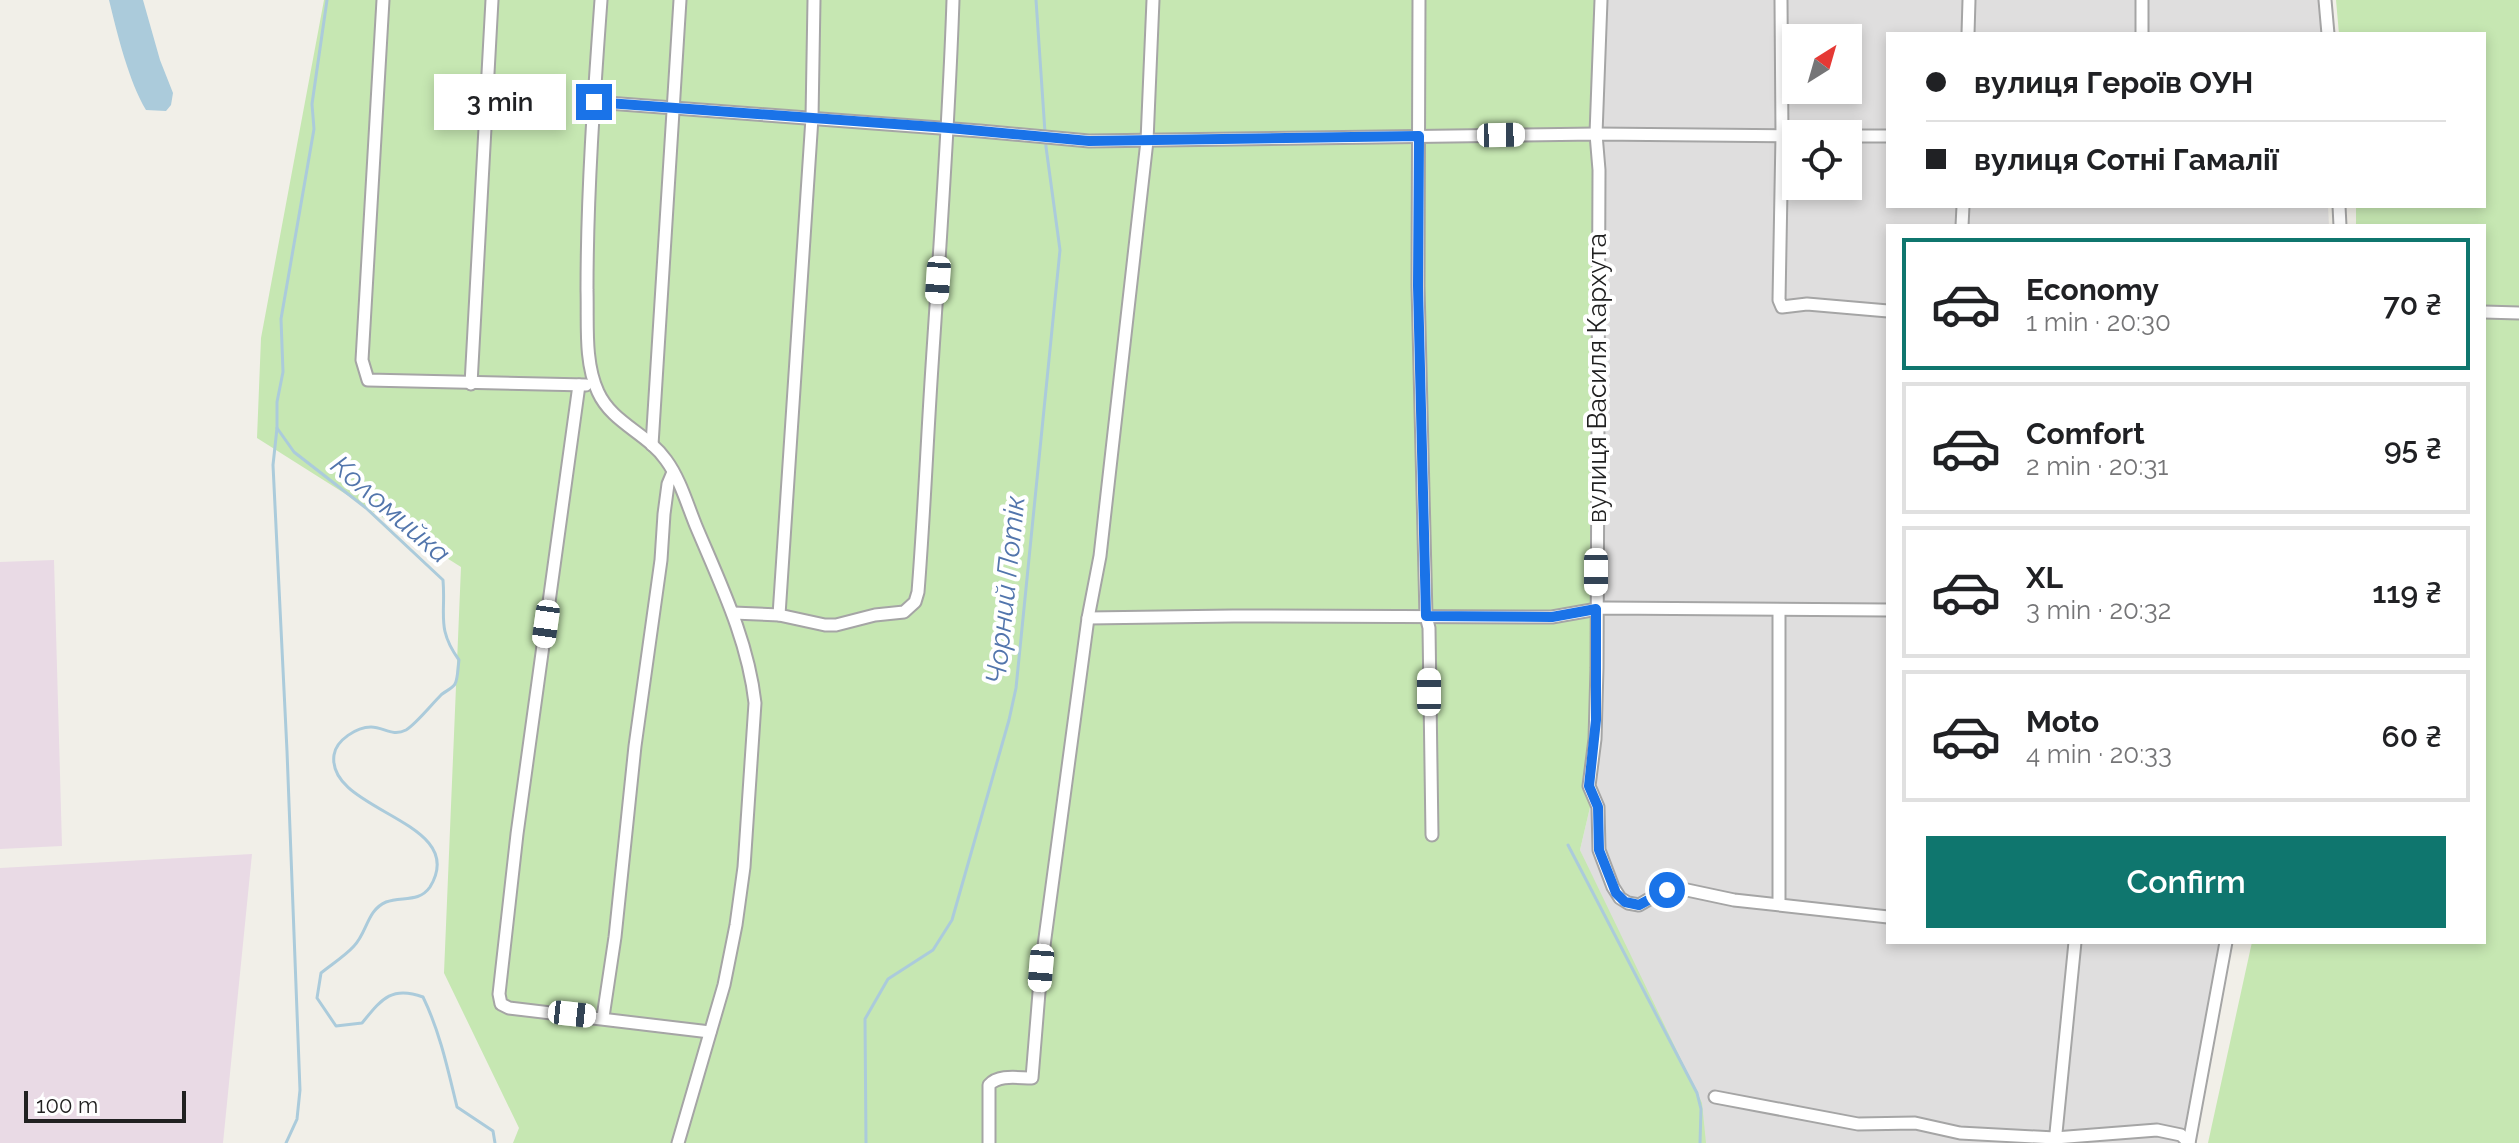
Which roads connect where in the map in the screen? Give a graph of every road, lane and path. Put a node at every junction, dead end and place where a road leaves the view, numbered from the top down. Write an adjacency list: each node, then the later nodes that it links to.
1 (383, 0): 30 (street)
2 (492, 0): 30 (street)
3 (601, 0): 17 (street)
4 (680, 0): 18 (street)
5 (814, 0): 19 (street)
6 (953, 0): 20 (street)
7 (1153, 0): 26 (street)
8 (1419, 0): 22 (street)
9 (1601, 0): 21 (street, вулиця Василя Кархута)
10 (1781, 0): 23 (street)
11 (1969, 0): 14 (street)
12 (2142, 0): 15 (street)
13 (2325, 0): 16 (street)
14 (1968, 32)
15 (2142, 32)
16 (2328, 32)
17 (594, 102): 18 (street); 31 (street)
18 (674, 107): 19 (street); 33 (street)
19 (812, 118): 20 (street); 39 (street)
20 (949, 128): 26 (street); 39 (street)
21 (1596, 134): 22 (street); 23 (street); 35 (street, вулиця Василя Кархута)
22 (1419, 136): 26 (street); 40 (street)
23 (1782, 136): 27 (street)
24 (1862, 136): 25 (street)
25 (1886, 136)
26 (1147, 141): 41 (street)
27 (1886, 311)
28 (2486, 312): 29 (street)
29 (2519, 313)
30 (471, 384): 32 (street)
31 (594, 384): 32 (street); 33 (street)
32 (579, 385): 47 (street)
33 (652, 445): 34 (street)
34 (673, 472): 38 (street); 47 (street)
35 (1596, 609): 37 (street); 40 (street); 43 (street, вулиця Василя Кархута)
36 (1886, 610): 37 (street)
37 (1779, 611): 43 (street)
38 (733, 613): 39 (street); 48 (street)
39 (779, 615)
40 (1426, 616): 41 (street); 42 (street)
41 (1088, 618): 52 (street)
42 (1432, 835)
43 (1779, 904): 44 (street)
44 (1886, 917)
45 (2075, 944): 50 (street)
46 (2226, 944): 53 (street)
47 (603, 1017): 48 (street)
48 (710, 1032): 51 (street)
49 (1715, 1097): 50 (street)
50 (2055, 1141): 53 (street)
51 (678, 1143)
52 (989, 1143)
53 (2189, 1143)

